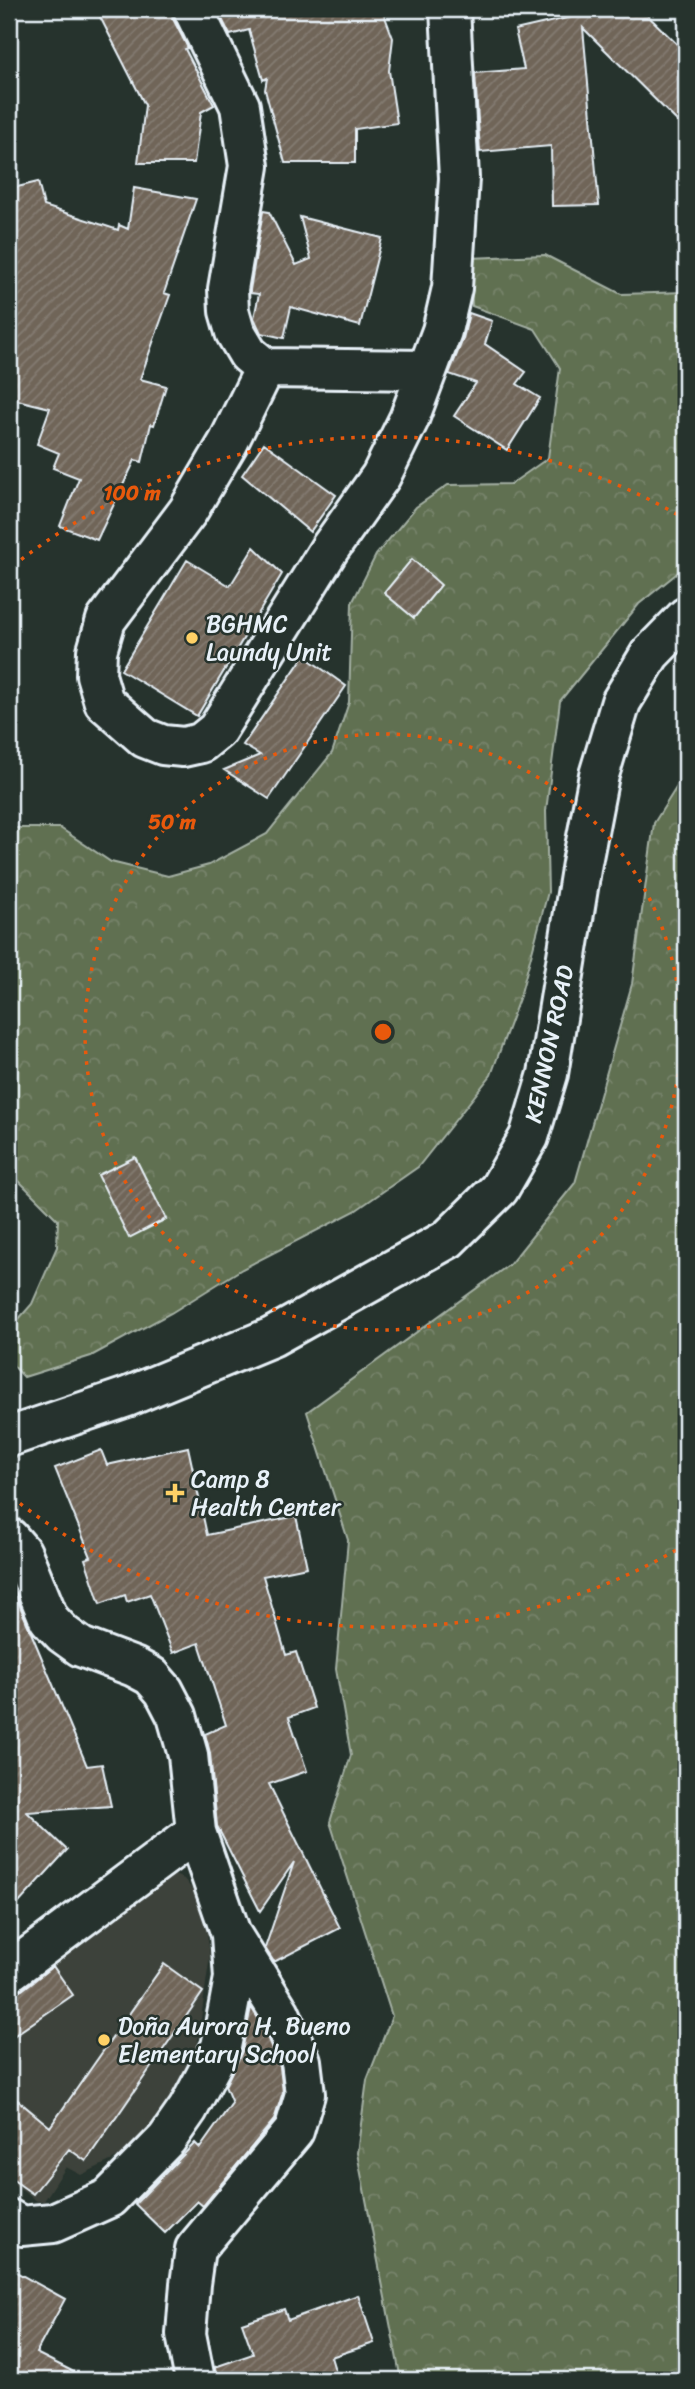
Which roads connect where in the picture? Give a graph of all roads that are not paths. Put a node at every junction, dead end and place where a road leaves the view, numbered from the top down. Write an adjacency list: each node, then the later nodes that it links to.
1 (193, 9): 3 (main road)
2 (450, 9): 4 (main road)
3 (265, 368): 4 (main road); 4 (main road)
4 (427, 370)
5 (686, 617): 6 (main road, KENNON ROAD)
6 (9, 1437)
7 (9, 1538): 8 (main road)
8 (197, 1832): 9 (main road); 10 (main road)
9 (232, 1934): 11 (main road); 12 (main road)
10 (9, 1972)
11 (9, 2219)
12 (195, 2380)

